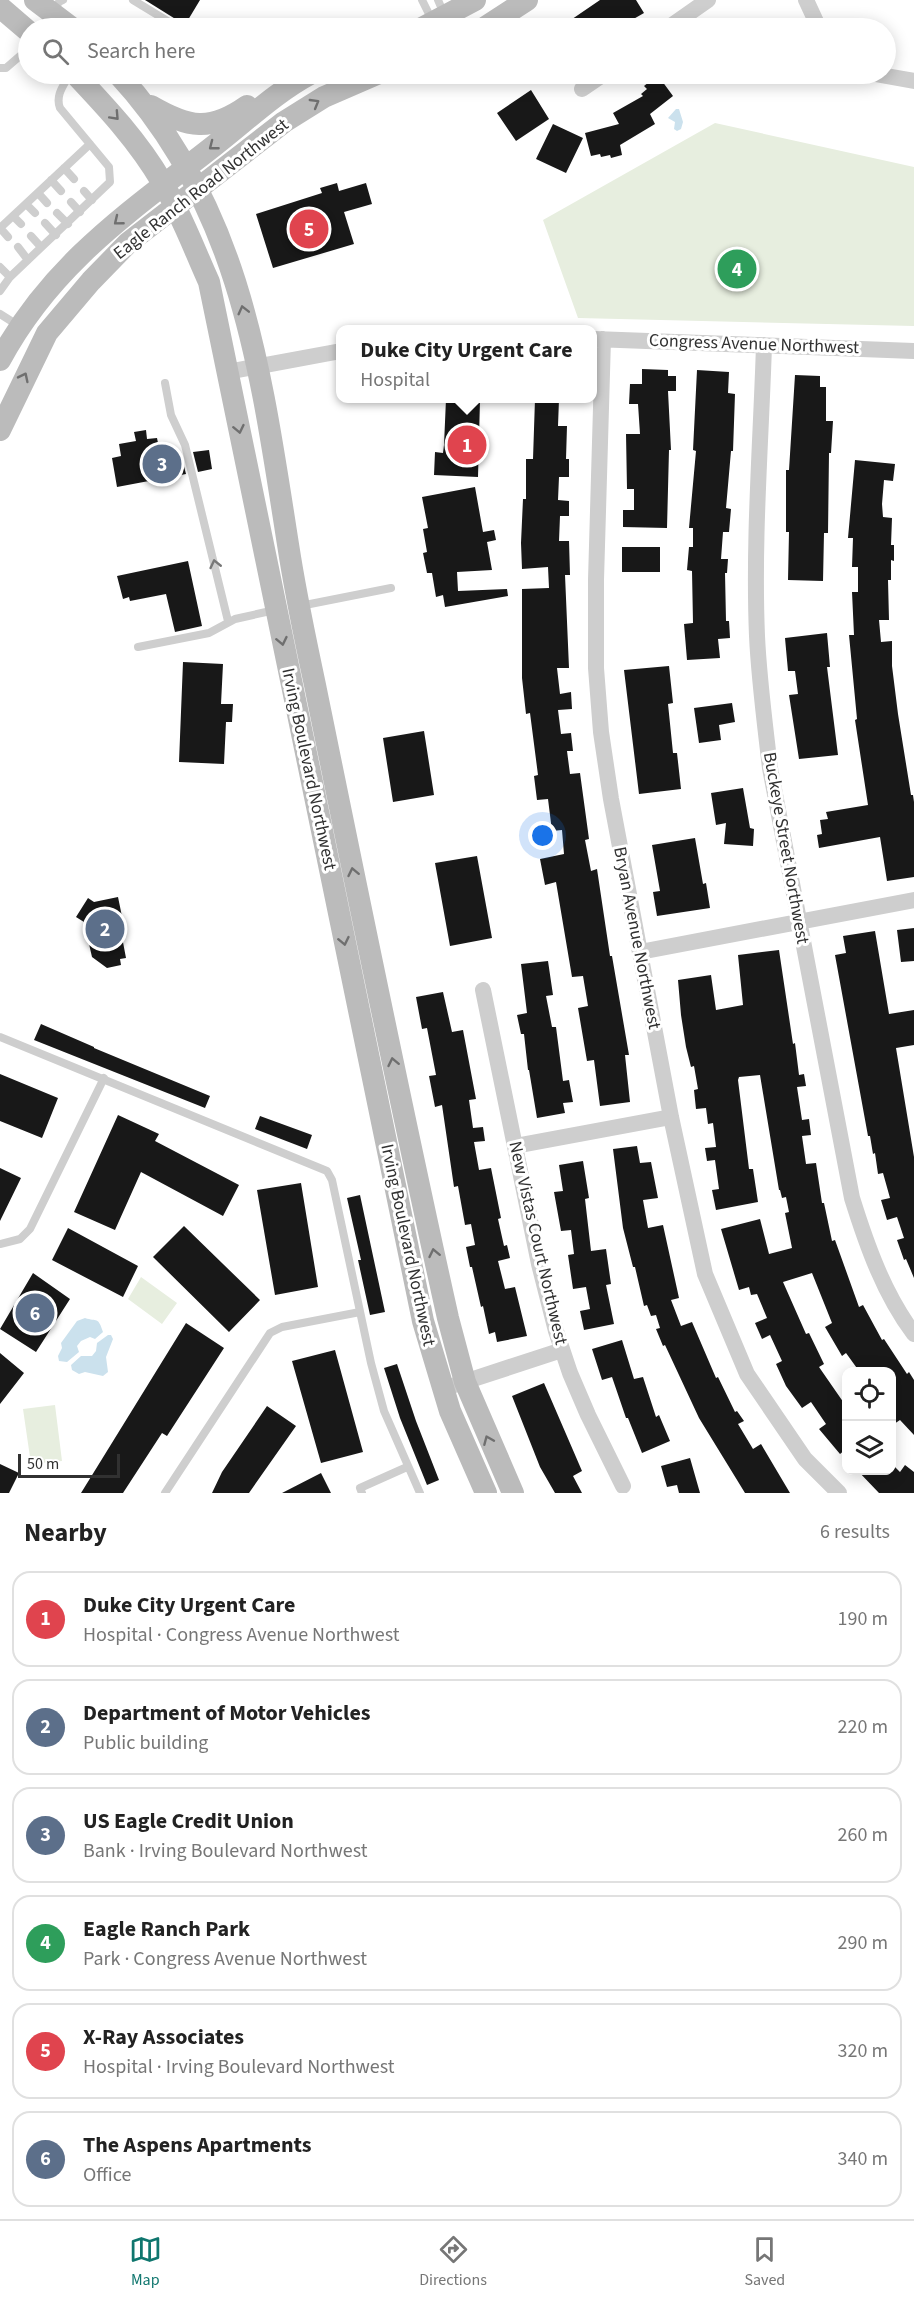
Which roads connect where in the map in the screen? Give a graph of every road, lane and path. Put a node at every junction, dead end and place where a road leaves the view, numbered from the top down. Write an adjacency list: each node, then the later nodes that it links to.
1 (133, 0): 11 (lane)
2 (422, 0): 9 (lane)
3 (475, 0): 9 (street)
4 (527, 0): 12 (street)
5 (708, 0): 13 (street)
6 (806, 0): 14 (street)
7 (51, 7): 10 (street)
8 (0, 8): 15 (street)
9 (435, 17)
10 (62, 18)
11 (162, 18)
12 (499, 18)
13 (682, 18)
14 (814, 18)
15 (18, 23)
16 (18, 58): 17 (lane)
17 (0, 68)
18 (896, 78): 19 (street)
19 (914, 81)
20 (64, 84): 29 (lane)
21 (85, 84): 34 (street, Irving Boulevard Northwest, one-way to 34)
22 (127, 84): 28 (street, Irving Boulevard Northwest)
23 (278, 84): 28 (street)
24 (297, 84): 30 (street, Eagle Ranch Road Northwest, one-way to 30)
25 (352, 84): 35 (street, Eagle Ranch Road Northwest, one-way to 25)
26 (589, 84): 27 (street)
27 (582, 89)
28 (141, 100): 30 (street, Irving Boulevard Northwest)
29 (90, 144): 31 (lane); 39 (lane)
30 (187, 166): 34 (street, Eagle Ranch Road Northwest); 35 (street, Irving Boulevard Northwest)
31 (64, 168): 32 (lane); 33 (lane)
32 (74, 179)
33 (51, 180): 36 (lane); 38 (lane)
34 (163, 184): 43 (street, Irving Boulevard Northwest); 62 (street, Eagle Ranch Road Northwest, one-way to 62)
35 (199, 189): 43 (street, Eagle Ranch Road Northwest); 68 (street, Irving Boulevard Northwest, one-way to 35)
36 (61, 191)
37 (84, 191): 39 (lane)
38 (38, 193): 41 (lane); 42 (lane)
39 (92, 200): 44 (lane)
40 (71, 202): 44 (lane)
41 (47, 203)
42 (26, 204): 45 (lane); 47 (lane)
43 (175, 206): 69 (street, Irving Boulevard Northwest); 71 (street, Eagle Ranch Road Northwest, one-way to 43)
44 (80, 212): 50 (lane)
45 (35, 213)
46 (57, 213): 50 (lane)
47 (13, 216): 49 (lane); 51 (lane)
48 (45, 223): 52 (lane)
49 (21, 224)
50 (68, 224): 52 (lane)
51 (0, 228): 54 (lane)
52 (56, 235): 55 (lane)
53 (31, 236): 55 (lane)
54 (8, 237)
55 (42, 247): 57 (lane)
56 (18, 248): 57 (lane)
57 (28, 260): 59 (lane)
58 (0, 267): 59 (lane)
59 (9, 277): 60 (lane)
60 (0, 291)
61 (0, 314): 62 (lane)
62 (19, 327): 67 (street, Eagle Ranch Road Northwest)
63 (598, 339): 64 (street, Congress Avenue Northwest); 78 (street, Bryan Avenue Northwest)
64 (764, 345): 65 (street, Congress Avenue Northwest); 77 (street, Buckeye Street Northwest)
65 (914, 351)
66 (336, 352): 68 (street)
67 (0, 360)
68 (256, 367): 69 (street); 73 (street, Irving Boulevard Northwest)
69 (227, 372): 73 (street, Irving Boulevard Northwest, one-way to 73)
70 (165, 383): 74 (lane, one-way to 70)
71 (0, 430)
72 (391, 588): 73 (lane)
73 (287, 608): 74 (lane); 88 (street, Irving Boulevard Northwest, one-way to 73); 89 (street, Irving Boulevard Northwest, one-way to 89)
74 (228, 621): 75 (lane)
75 (138, 647)
76 (914, 900): 77 (street)
77 (798, 922): 78 (street); 86 (street, Buckeye Street Northwest)
78 (640, 952): 82 (street, Bryan Avenue Northwest)
79 (483, 990): 83 (street, New Vistas Court Northwest)
80 (0, 1037): 81 (lane)
81 (104, 1078): 84 (lane); 85 (lane)
82 (671, 1117): 83 (street); 97 (street, Bryan Avenue Northwest)
83 (515, 1146): 87 (street, New Vistas Court Northwest)
84 (0, 1244)
85 (360, 1312): 90 (lane); 92 (lane)
86 (914, 1334)
87 (562, 1350): 88 (street); 91 (street, New Vistas Court Northwest)
88 (465, 1382): 89 (street); 96 (street, Irving Boulevard Northwest, one-way to 88)
89 (442, 1389): 95 (street, Irving Boulevard Northwest)
90 (407, 1467): 93 (lane); 94 (lane)
91 (623, 1486)
92 (165, 1493)
93 (362, 1493)
94 (420, 1493)
95 (486, 1493)
96 (513, 1493)
97 (839, 1493)

